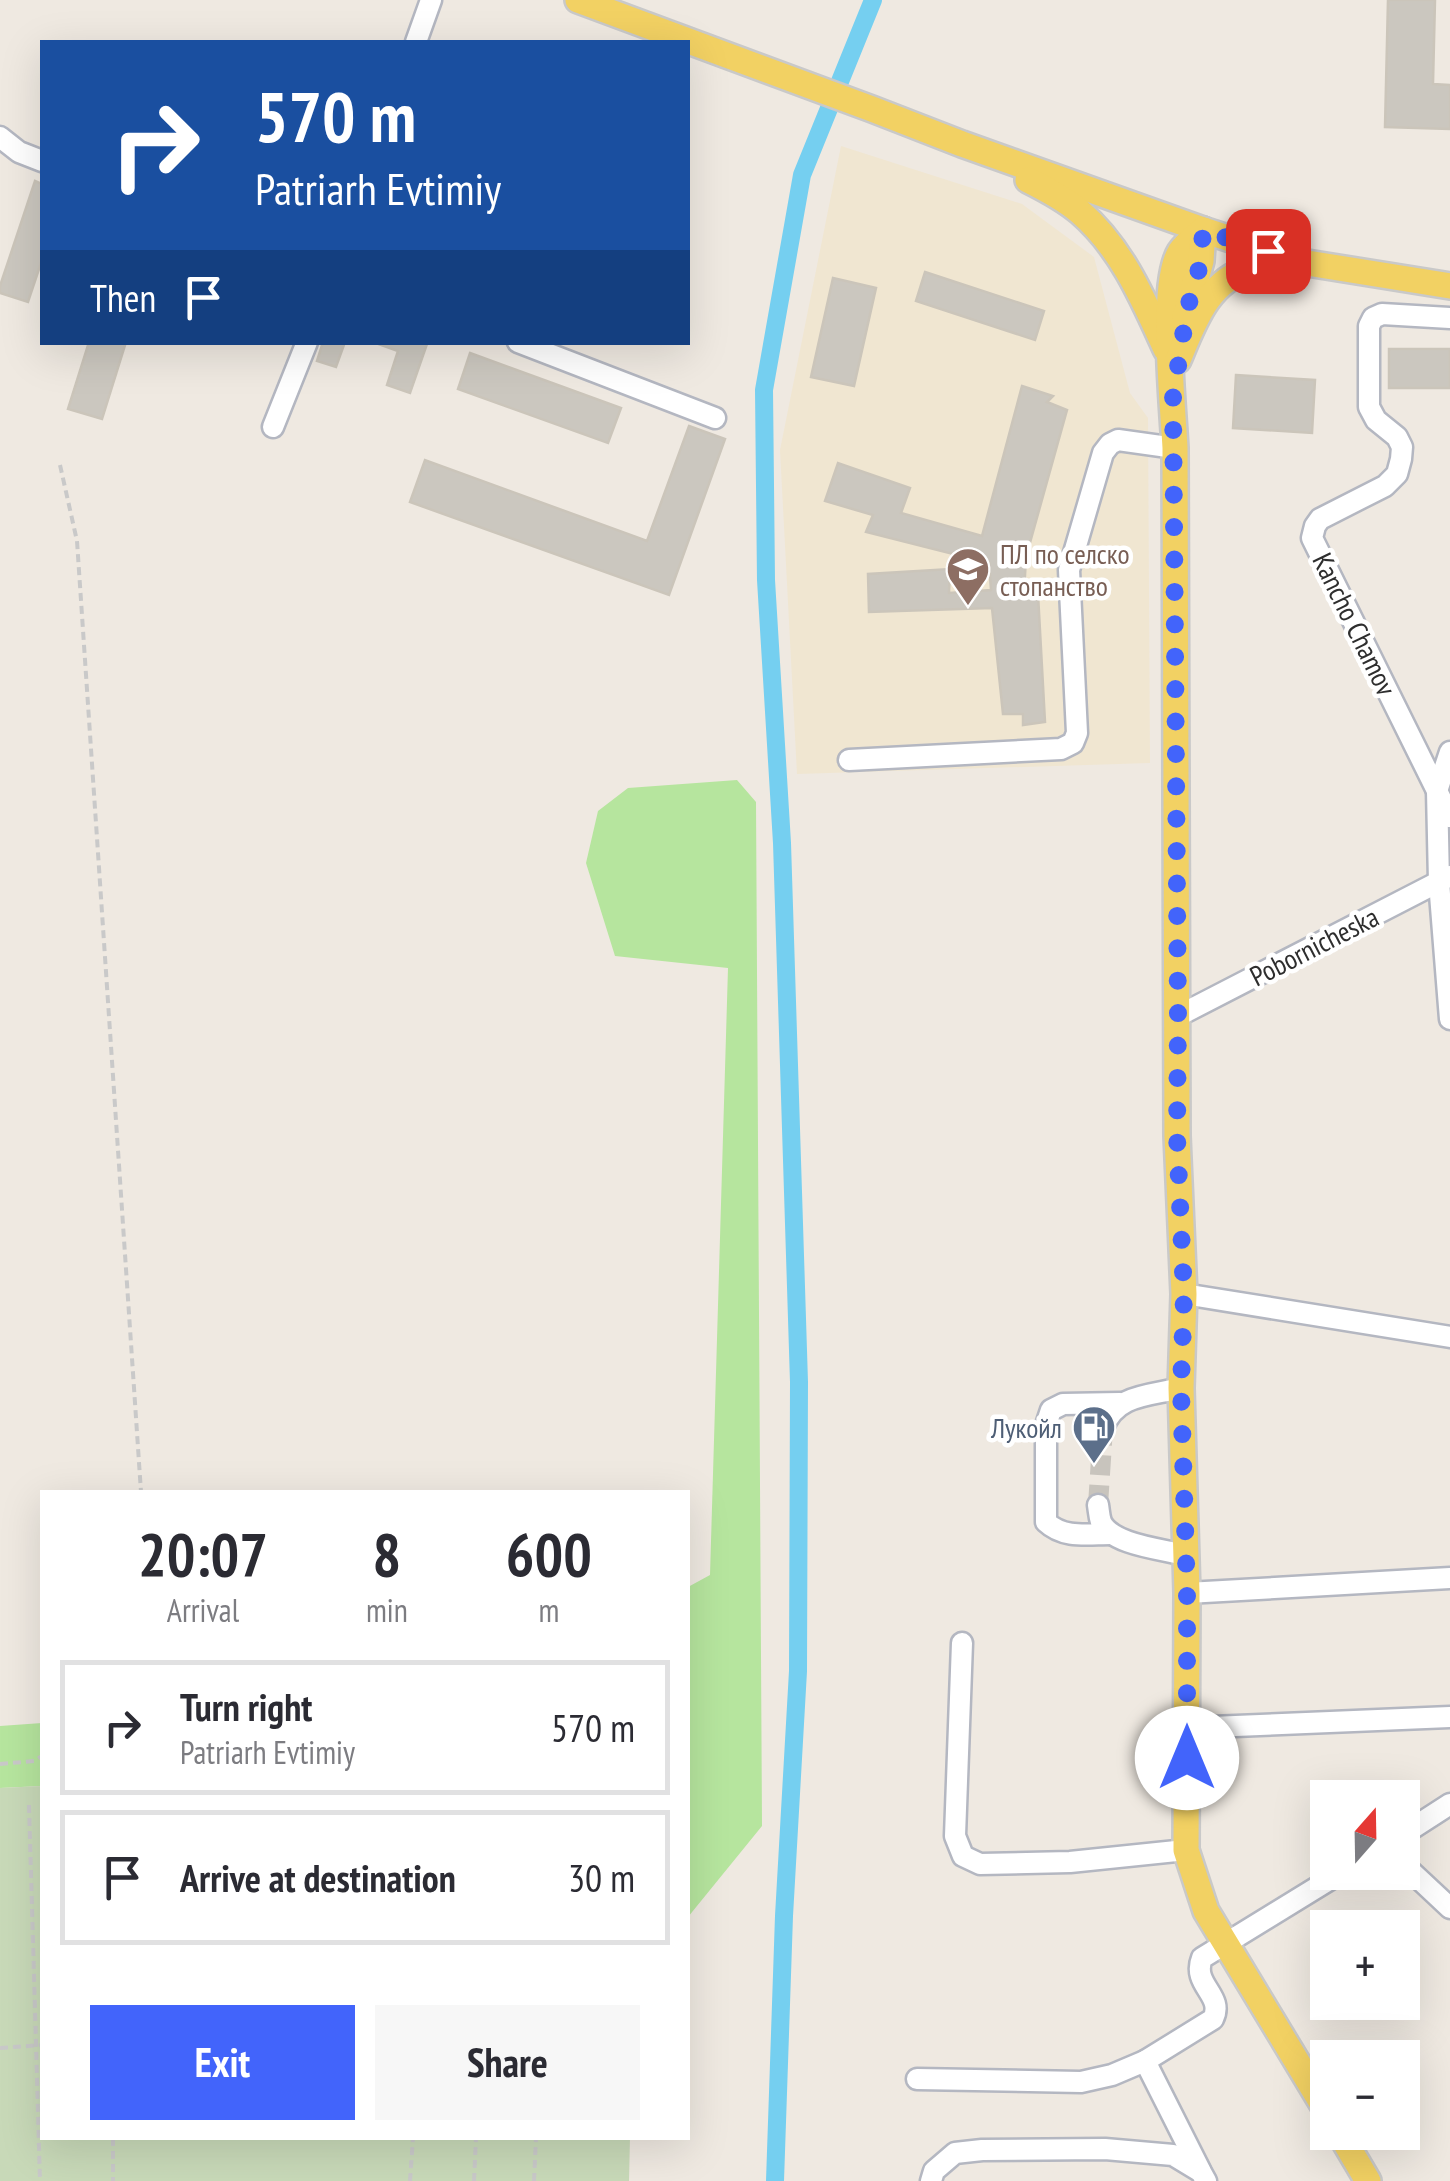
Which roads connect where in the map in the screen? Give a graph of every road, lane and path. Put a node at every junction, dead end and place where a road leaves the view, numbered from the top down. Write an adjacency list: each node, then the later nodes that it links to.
1 (431, 0): 3 (street)
2 (578, 0): 4 (main road)
3 (417, 40)
4 (686, 40)
5 (690, 42): 7 (main road)
6 (0, 137): 8 (street)
7 (962, 144): 9 (main road); 15 (main road)
8 (40, 160)
9 (1203, 230): 10 (main road); 15 (main road)
10 (1302, 262): 11 (main road); 15 (main road)
11 (1450, 286)
12 (1450, 318): 22 (street, Kancho Chamov)
13 (306, 345): 17 (street)
14 (526, 345): 16 (street)
15 (1174, 360): 18 (main road)
16 (715, 418)
17 (273, 427)
18 (1175, 448): 21 (street); 25 (main road)
19 (60, 465): 32 (path)
20 (1450, 752): 22 (street)
21 (850, 760)
22 (1436, 791): 23 (street, Kancho Chamov); 24 (street)
23 (1450, 818)
24 (1444, 878): 25 (street, Pobornicheska); 26 (street)
25 (1178, 1016): 27 (main road)
26 (1450, 1019)
27 (1184, 1294): 28 (street); 29 (main road)
28 (1450, 1336)
29 (1181, 1388): 30 (street); 35 (main road)
30 (1120, 1402): 31 (street); 34 (street)
31 (1103, 1428)
32 (141, 1490)
33 (1098, 1505): 34 (street)
34 (1111, 1534): 35 (street)
35 (1185, 1555): 37 (main road)
36 (1450, 1578): 37 (street)
37 (1187, 1593): 40 (main road)
38 (962, 1643): 46 (street)
39 (1450, 1718): 40 (street)
40 (1187, 1728): 46 (main road)
41 (40, 1757): 42 (path)
42 (0, 1764)
43 (29, 1804): 51 (path)
44 (1450, 1804): 45 (street)
45 (1420, 1823)
46 (1186, 1850): 50 (main road)
47 (1420, 1879): 49 (street)
48 (1313, 1890): 50 (street)
49 (1450, 1908)
50 (1226, 1944): 53 (street); 55 (main road)
51 (40, 2045): 52 (path); 62 (path)
52 (0, 2048)
53 (1145, 2061): 54 (street); 61 (street)
54 (917, 2078)
55 (1310, 2083)
56 (112, 2140): 63 (path)
57 (412, 2140): 64 (path)
58 (476, 2140): 65 (path)
59 (536, 2140): 66 (path)
60 (1350, 2150): 68 (main road)
61 (1204, 2176): 67 (street)
62 (40, 2181)
63 (113, 2181)
64 (410, 2181)
65 (474, 2181)
66 (534, 2181)
67 (931, 2181)
68 (1368, 2181)

